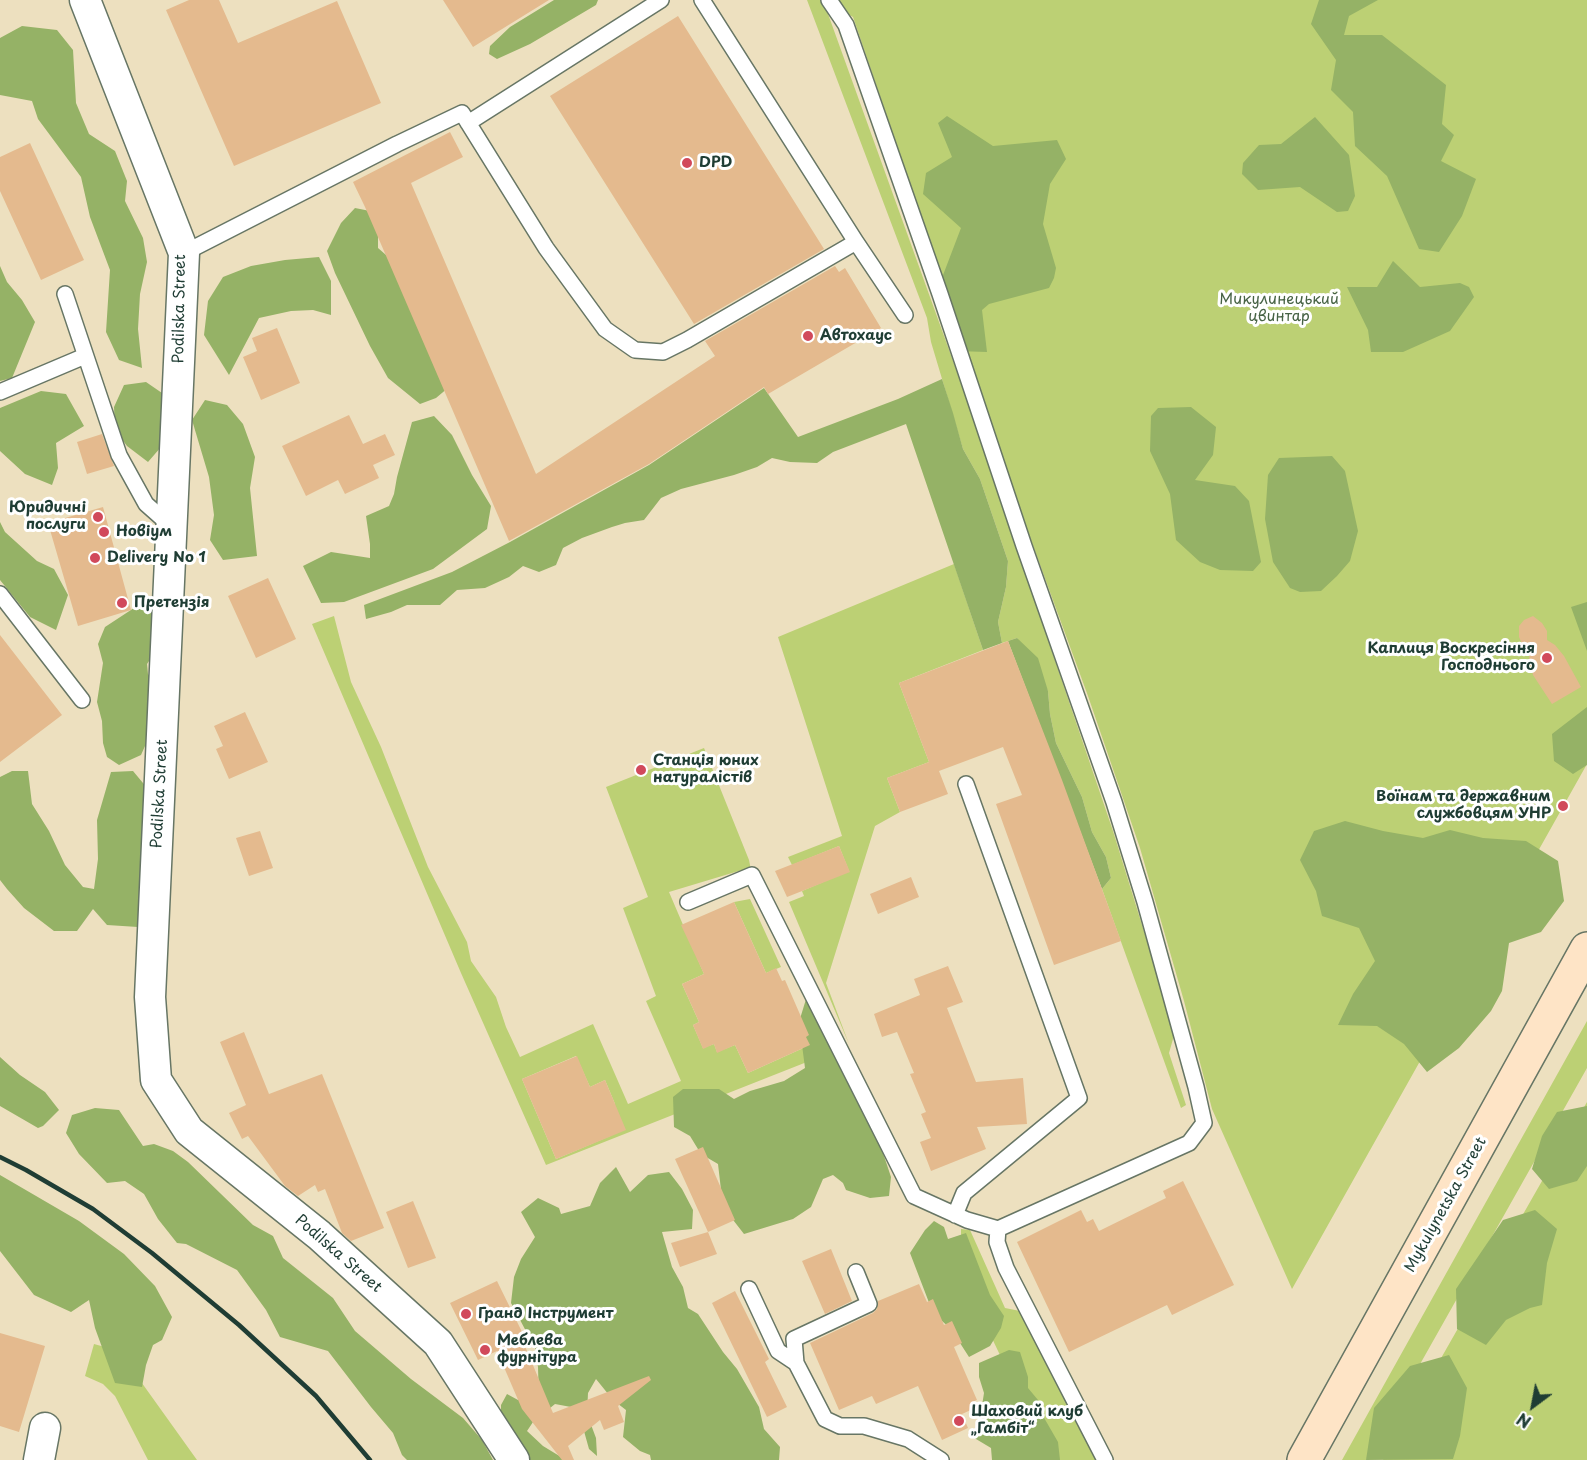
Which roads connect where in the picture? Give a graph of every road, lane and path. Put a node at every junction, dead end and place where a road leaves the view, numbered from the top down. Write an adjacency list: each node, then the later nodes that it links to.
1 (86, 0): 7 (street, Podilska Street)
2 (661, 0): 5 (lane)
3 (702, 0): 6 (lane)
4 (829, 0): 19 (lane)
5 (468, 123): 6 (lane); 7 (lane)
6 (856, 242): 9 (lane)
7 (184, 253): 12 (street, Podilska Street)
8 (65, 294): 10 (lane)
9 (905, 315)
10 (85, 356): 11 (lane); 12 (lane)
11 (0, 392)
12 (172, 527): 25 (street, Podilska Street)
13 (0, 594): 14 (lane)
14 (82, 700)
15 (966, 784): 18 (lane)
16 (688, 902): 18 (lane)
17 (1587, 949): 28 (main road, Mykulynetska Street)
18 (955, 1215): 19 (lane)
19 (998, 1229): 27 (lane)
20 (856, 1272): 22 (lane)
21 (749, 1289): 22 (lane)
22 (796, 1364): 26 (lane)
23 (45, 1428): 24 (street)
24 (39, 1460)
25 (514, 1460)
26 (941, 1460)
27 (1105, 1460)
28 (1304, 1460)

